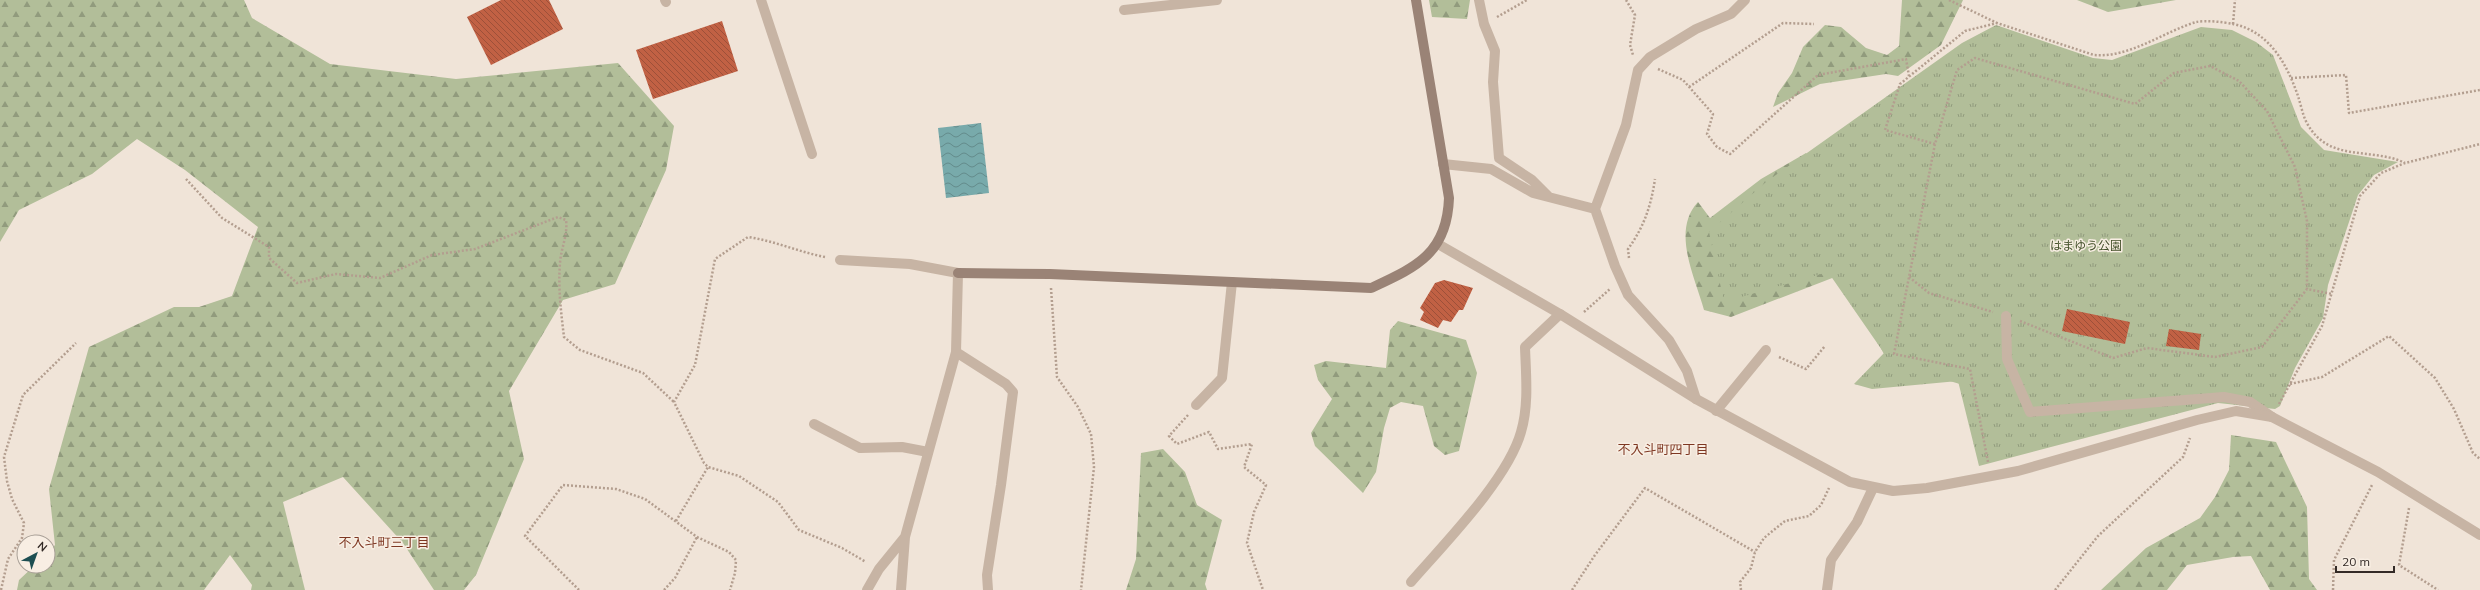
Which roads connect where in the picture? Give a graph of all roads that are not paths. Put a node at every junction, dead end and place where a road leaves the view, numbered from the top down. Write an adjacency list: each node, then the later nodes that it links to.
1 (761, 0): 7 (street)
2 (1217, 0): 6 (street)
3 (1416, 0): 8 (street)
4 (1479, 0): 9 (street)
5 (1745, 0): 10 (street)
6 (1124, 10)
7 (812, 154)
8 (1443, 164): 9 (street); 11 (street)
9 (1548, 197): 10 (street)
10 (1595, 209): 19 (street)
11 (1438, 244): 14 (street); 15 (street)
12 (840, 260): 13 (street)
13 (958, 273): 14 (street); 18 (street)
14 (1232, 282): 20 (street)
15 (1560, 314): 19 (street); 28 (street)
16 (2006, 316): 22 (street)
17 (1766, 350): 21 (street)
18 (956, 352): 24 (street); 31 (street)
19 (1696, 399): 21 (street)
20 (1196, 405)
21 (1716, 411): 25 (street)
22 (2272, 417): 25 (street); 26 (street)
23 (814, 424): 24 (street)
24 (928, 452): 27 (street)
25 (1873, 488): 32 (street)
26 (2480, 535)
27 (905, 537): 29 (street); 30 (street)
28 (1411, 582)
29 (867, 590)
30 (901, 590)
31 (988, 590)
32 (1826, 590)

